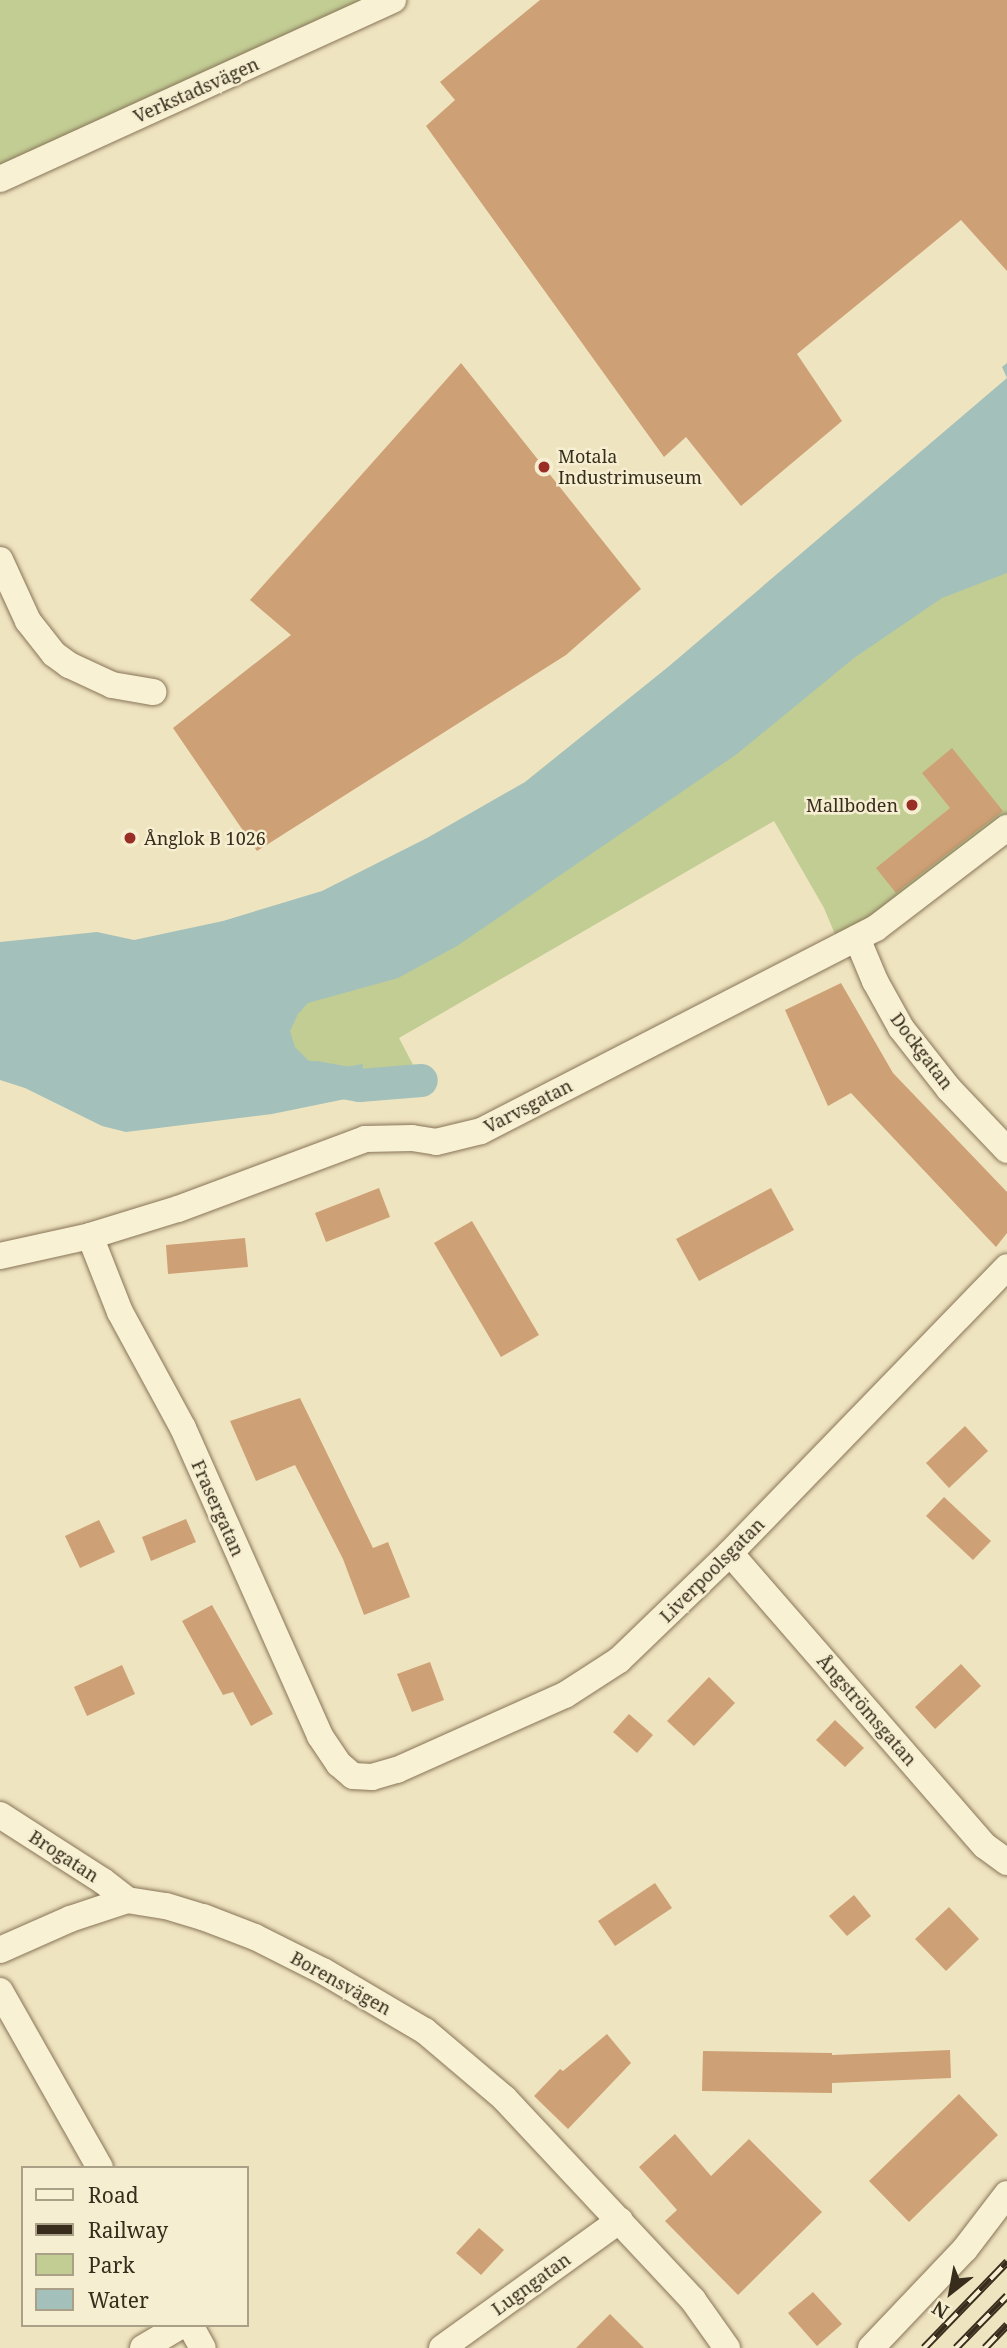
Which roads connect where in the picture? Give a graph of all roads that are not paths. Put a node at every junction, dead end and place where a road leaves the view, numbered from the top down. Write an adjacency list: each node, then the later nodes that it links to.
1 (393, 0): 2 (street, Verkstadsvägen)
2 (0, 179)
3 (0, 560): 4 (street)
4 (153, 692)
5 (1007, 828): 6 (street, Varvsgatan)
6 (857, 938): 7 (street, Dockgatan); 8 (street, Varvsgatan)
7 (1007, 1150)
8 (90, 1236): 9 (street, Varvsgatan); 12 (street, Frasergatan)
9 (0, 1256)
10 (1007, 1267): 11 (street, Liverpoolsgatan)
11 (730, 1553): 12 (street, Liverpoolsgatan); 14 (street, Ångströmsgatan)
12 (353, 1776)
13 (0, 1815): 15 (street, Brogatan)
14 (1007, 1862)
15 (127, 1900): 16 (street, Borensvägen); 20 (street, Borensvägen)
16 (0, 1951)
17 (0, 1991): 18 (street)
18 (99, 2166)
19 (1007, 2194): 27 (street)
20 (620, 2220): 25 (street, Lugngatan); 26 (street, Borensvägen)
21 (179, 2327): 23 (street)
22 (191, 2327): 24 (street)
23 (143, 2348)
24 (203, 2348)
25 (442, 2348)
26 (727, 2348)
27 (871, 2348)

